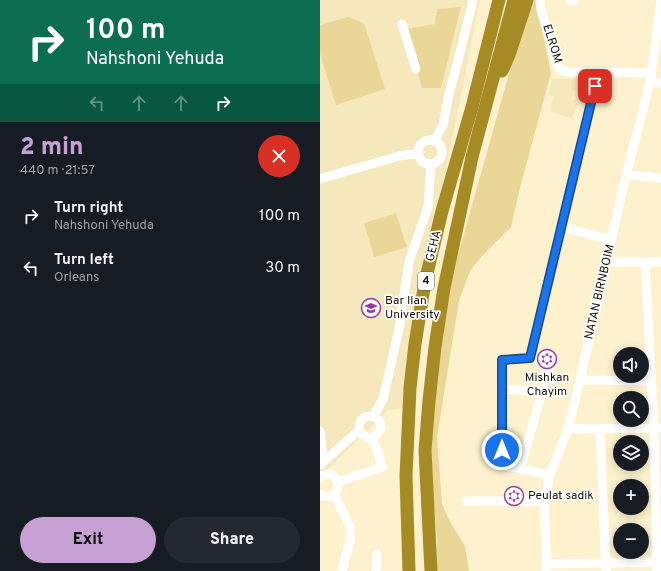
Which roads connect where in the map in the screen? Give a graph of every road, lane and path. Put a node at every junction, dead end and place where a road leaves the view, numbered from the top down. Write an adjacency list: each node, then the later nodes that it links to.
1 (473, 0): 15 (street)
2 (494, 0): 9 (highway)
3 (499, 0): 9 (highway, GEHA / 4)
4 (514, 0): 14 (highway, GEHA / 4)
5 (526, 0): 14 (highway)
6 (540, 0): 11 (street, ELROM)
7 (661, 0): 11 (street, NATAN BIRNBOIM)
8 (402, 24): 10 (street)
9 (484, 56): 54 (highway, GEHA / 4)
10 (416, 69)
11 (651, 77): 12 (street); 18 (street, NATAN BIRNBOIM)
12 (661, 82)
13 (595, 86): 21 (street)
14 (484, 116): 55 (highway, GEHA / 4)
15 (434, 141): 16 (street); 17 (street)
16 (419, 153): 17 (street); 20 (street)
17 (431, 164): 31 (street)
18 (626, 175): 19 (street); 22 (street, NATAN BIRNBOIM)
19 (661, 178)
20 (320, 180)
21 (562, 227): 22 (street); 26 (street)
22 (611, 240): 23 (street, NATAN BIRNBOIM)
23 (606, 262): 24 (street); 27 (street, NATAN BIRNBOIM)
24 (645, 262): 25 (street); 28 (street)
25 (661, 262)
26 (530, 358): 29 (street); 30 (street)
27 (580, 380): 28 (street); 34 (street, NATAN BIRNBOIM)
28 (651, 381): 33 (street)
29 (502, 389): 30 (street); 40 (street)
30 (541, 392): 40 (street)
31 (374, 417): 35 (street); 37 (street)
32 (600, 428): 33 (street); 34 (street); 51 (street)
33 (657, 428): 49 (street)
34 (568, 429): 41 (street, NATAN BIRNBOIM)
35 (359, 430): 37 (street); 39 (street)
36 (320, 431): 38 (street)
37 (370, 438): 43 (street)
38 (321, 445): 39 (street)
39 (322, 463)
40 (520, 469): 41 (street)
41 (550, 475): 47 (street, NATAN BIRNBOIM)
42 (320, 477): 43 (street)
43 (338, 482): 45 (street)
44 (320, 494): 45 (street)
45 (334, 494): 52 (street)
46 (466, 501): 47 (street)
47 (544, 501): 50 (street, NATAN BIRNBOIM)
48 (377, 554): 53 (street)
49 (658, 565): 51 (street)
50 (547, 567): 51 (street)
51 (606, 567)
52 (342, 571)
53 (376, 571)
54 (409, 571)
55 (432, 571)

